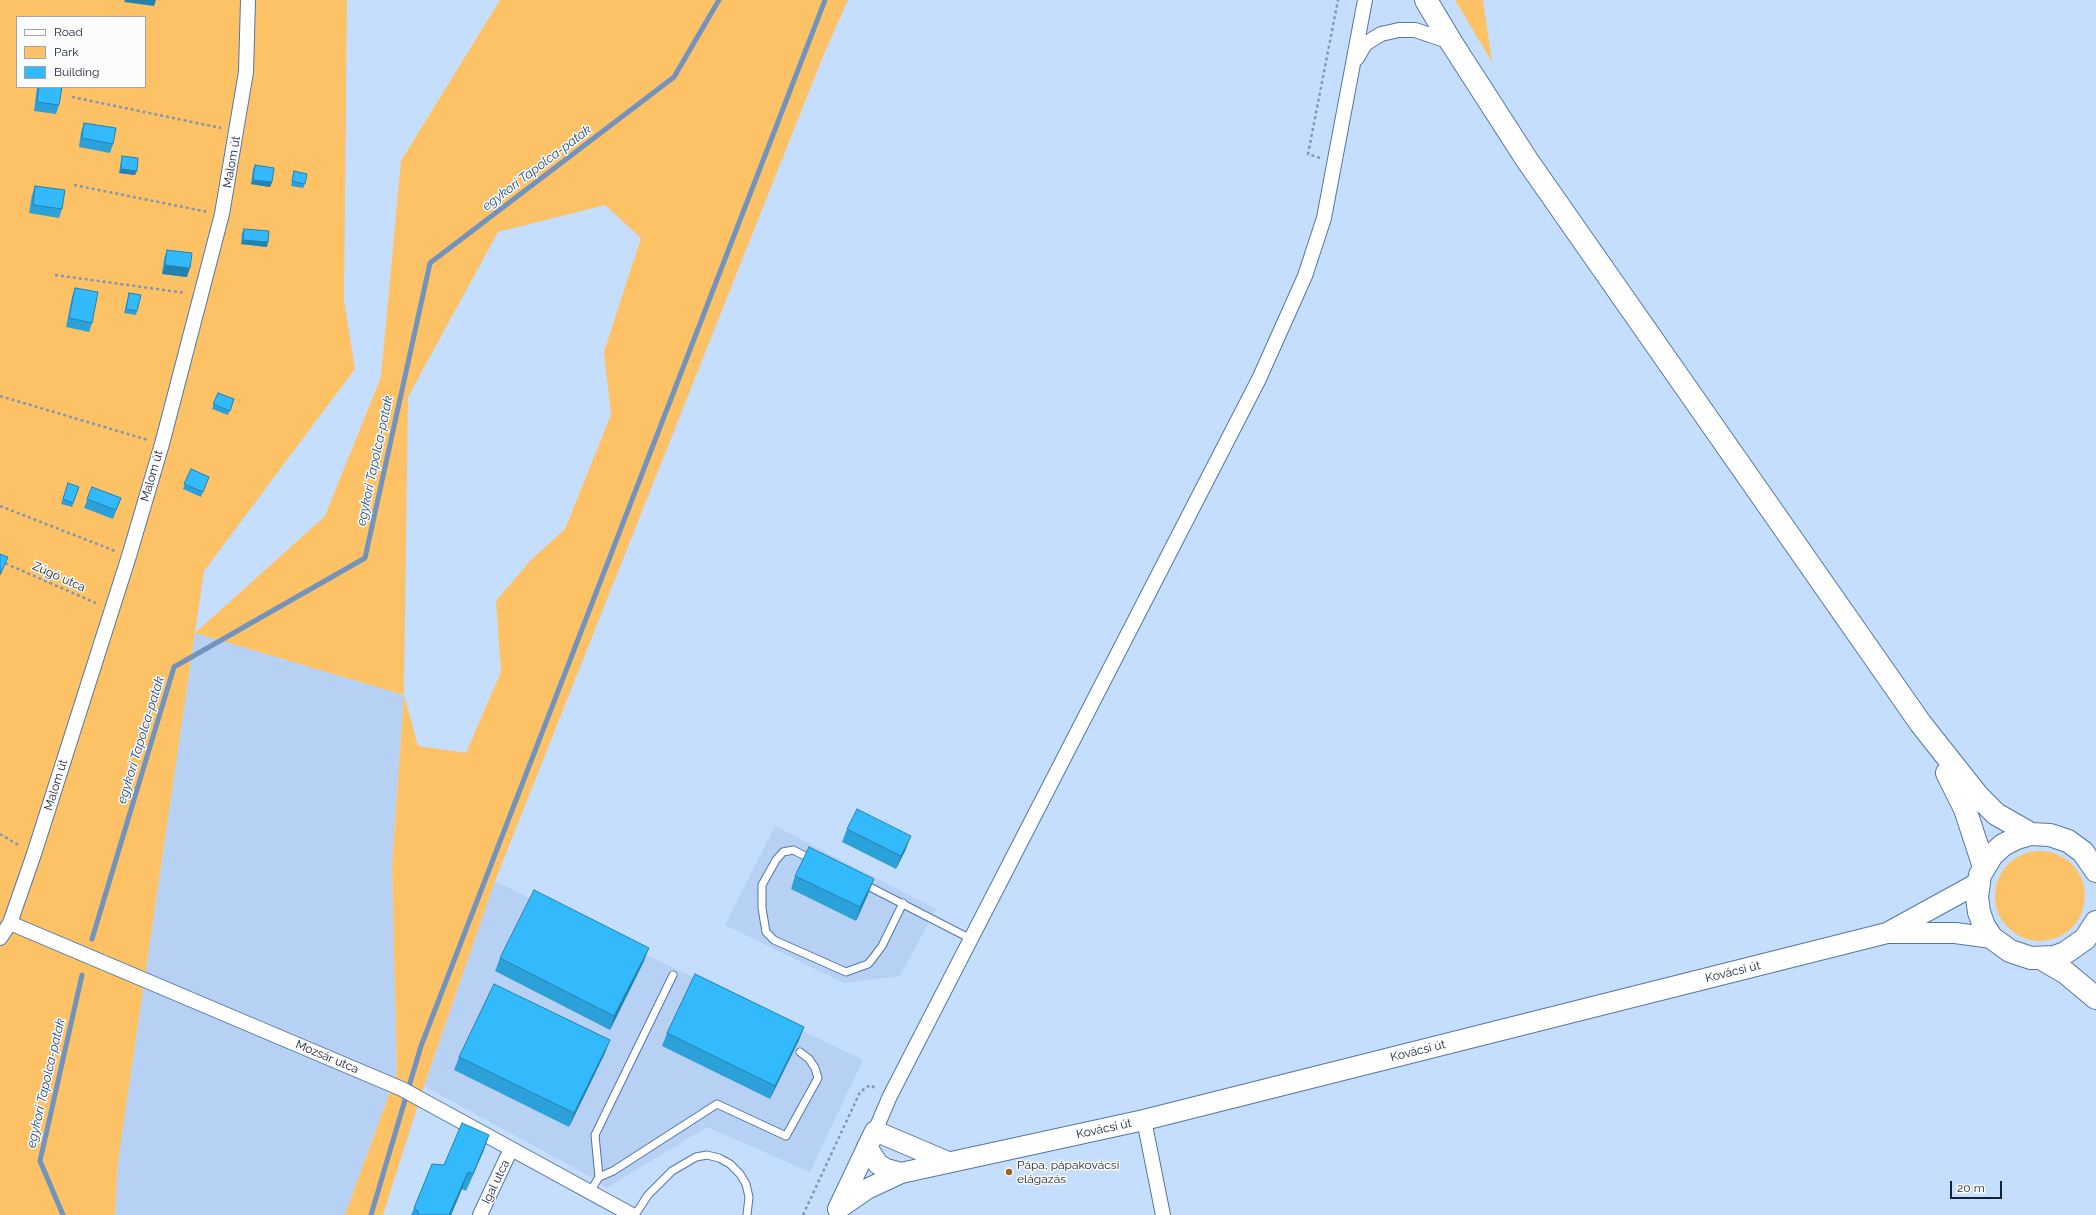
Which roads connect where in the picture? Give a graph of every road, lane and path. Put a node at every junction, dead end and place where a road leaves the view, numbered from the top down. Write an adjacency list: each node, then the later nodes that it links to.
1 (248, 0): 8 (street, Malom út)
2 (1338, 0): 9 (path)
3 (1365, 0): 6 (street)
4 (1426, 0): 5 (main road)
5 (1451, 42): 6 (street); 20 (main road)
6 (1353, 65): 9 (street)
7 (72, 97): 8 (path)
8 (237, 132): 11 (street, Malom út)
9 (1334, 163): 35 (street)
10 (74, 185): 11 (path)
11 (222, 214): 13 (street, Malom út)
12 (55, 275): 13 (path)
13 (201, 295): 15 (street, Malom út)
14 (0, 396): 15 (path)
15 (162, 444): 17 (street, Malom út)
16 (0, 506): 17 (path)
17 (129, 556): 19 (street, Malom út)
18 (0, 561): 19 (path, Zúgó utca)
19 (111, 610): 23 (street, Malom út)
20 (1921, 724): 22 (main road); 27 (main road)
21 (0, 834): 23 (path)
22 (2031, 834): 24 (main road); 27 (main road)
23 (34, 854): 30 (street, Malom út)
24 (2090, 854): 26 (main road)
25 (821, 863): 29 (lane)
26 (2096, 871)
27 (1981, 875): 32 (street, Kovácsi út); 34 (main road)
28 (855, 880): 29 (lane)
29 (903, 903): 35 (lane)
30 (10, 923): 33 (street, Malom út); 43 (street, Mozsár utca)
31 (2095, 931): 36 (main road)
32 (1887, 933): 34 (street, Kovácsi út); 41 (street, Kovácsi út)
33 (0, 938)
34 (1992, 938): 36 (main road)
35 (971, 939): 40 (street)
36 (2042, 959): 38 (main road)
37 (673, 975): 46 (lane)
38 (2096, 998)
39 (800, 1052): 46 (lane)
40 (890, 1096): 42 (street); 53 (path)
41 (1144, 1120): 44 (street, Kovácsi út); 54 (street)
42 (871, 1139): 44 (street); 45 (street); 48 (street)
43 (511, 1149): 47 (street, Mozsár utca); 49 (street, Igal utca)
44 (948, 1162): 45 (street, Kovácsi út)
45 (901, 1173): 48 (street, Kovácsi út)
46 (599, 1177): 47 (lane)
47 (590, 1192): 50 (street, Mozsár utca)
48 (837, 1212)
49 (480, 1215)
50 (632, 1215)
51 (635, 1215): 52 (lane)
52 (747, 1215)
53 (803, 1215)
54 (1163, 1215)

